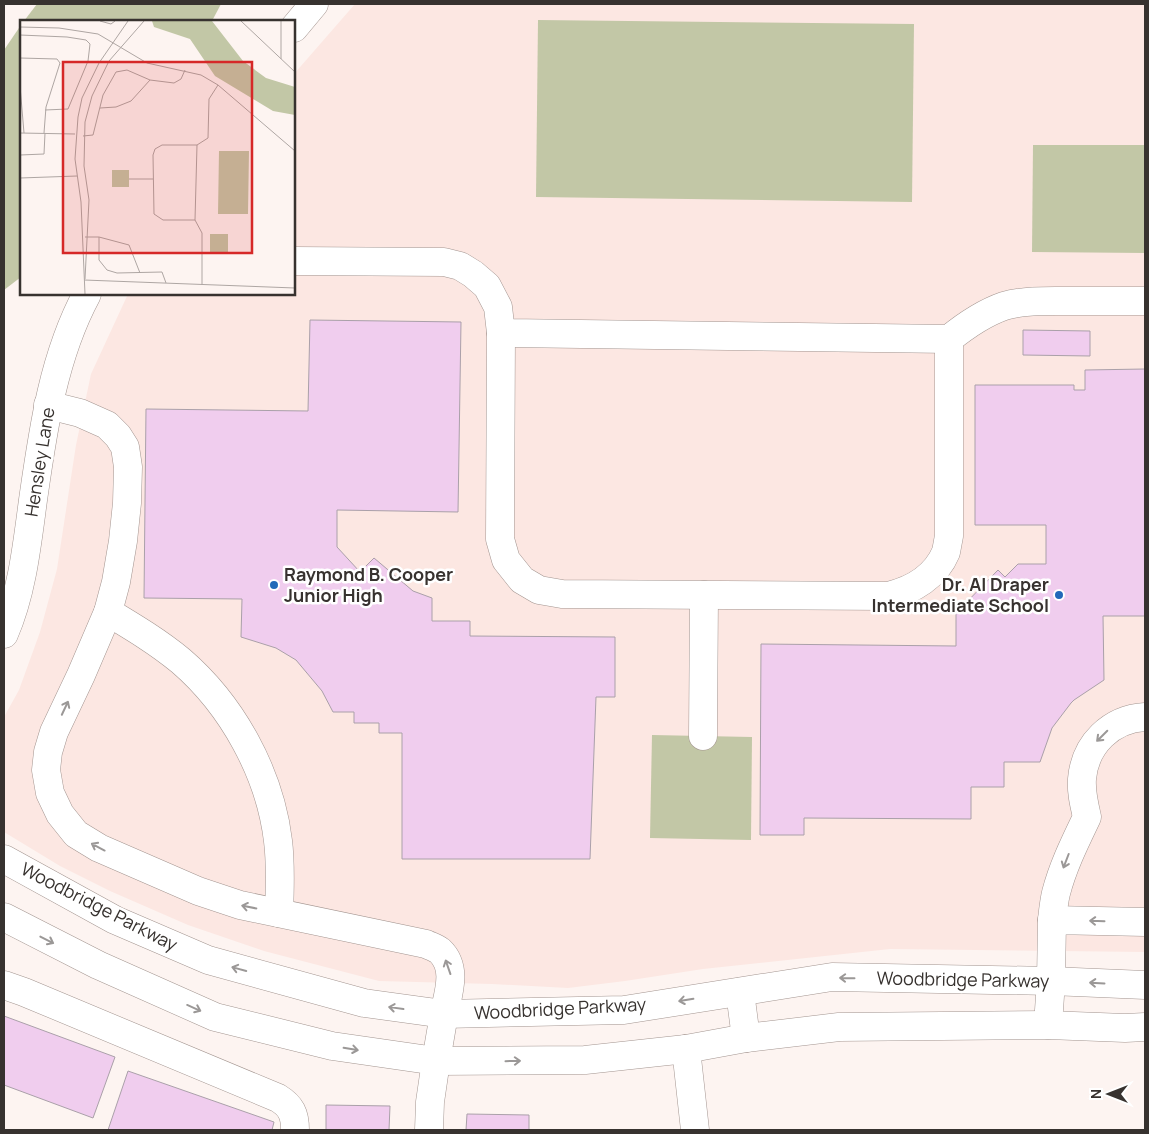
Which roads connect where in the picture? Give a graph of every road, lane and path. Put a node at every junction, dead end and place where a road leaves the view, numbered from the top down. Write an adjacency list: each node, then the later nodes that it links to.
1 (314, 4): 2 (main road)
2 (295, 27)
3 (295, 261): 6 (main road)
4 (86, 295): 8 (main road, Hensley Lane)
5 (1145, 301): 7 (main road)
6 (501, 333): 7 (main road); 9 (main road)
7 (949, 340): 9 (main road)
8 (48, 405): 10 (main road); 11 (main road, Hensley Lane)
9 (704, 595): 13 (main road)
10 (108, 612): 15 (main road); 15 (main road, one-way to 10)
11 (4, 634)
12 (1145, 716): 17 (main road, one-way to 17)
13 (703, 736)
14 (4, 859): 23 (main road, Woodbridge Parkway, one-way to 14)
15 (279, 913): 23 (main road, one-way to 15)
16 (4, 917): 28 (main road, one-way to 28)
17 (1052, 920): 18 (main road, one-way to 17); 19 (main road)
18 (1145, 922)
19 (1051, 981): 20 (main road, Woodbridge Parkway, one-way to 19); 22 (main road, Woodbridge Parkway, one-way to 22); 24 (main road)
20 (1145, 985)
21 (4, 986): 29 (main road)
22 (740, 992): 23 (main road, Woodbridge Parkway, one-way to 23); 26 (main road)
23 (444, 1014): 28 (main road)
24 (1048, 1025): 25 (main road); 26 (main road)
25 (1145, 1027)
26 (746, 1038): 27 (main road)
27 (686, 1048): 28 (main road, one-way to 27); 31 (main road)
28 (436, 1062): 30 (main road)
29 (294, 1130)
30 (429, 1130)
31 (695, 1130)

